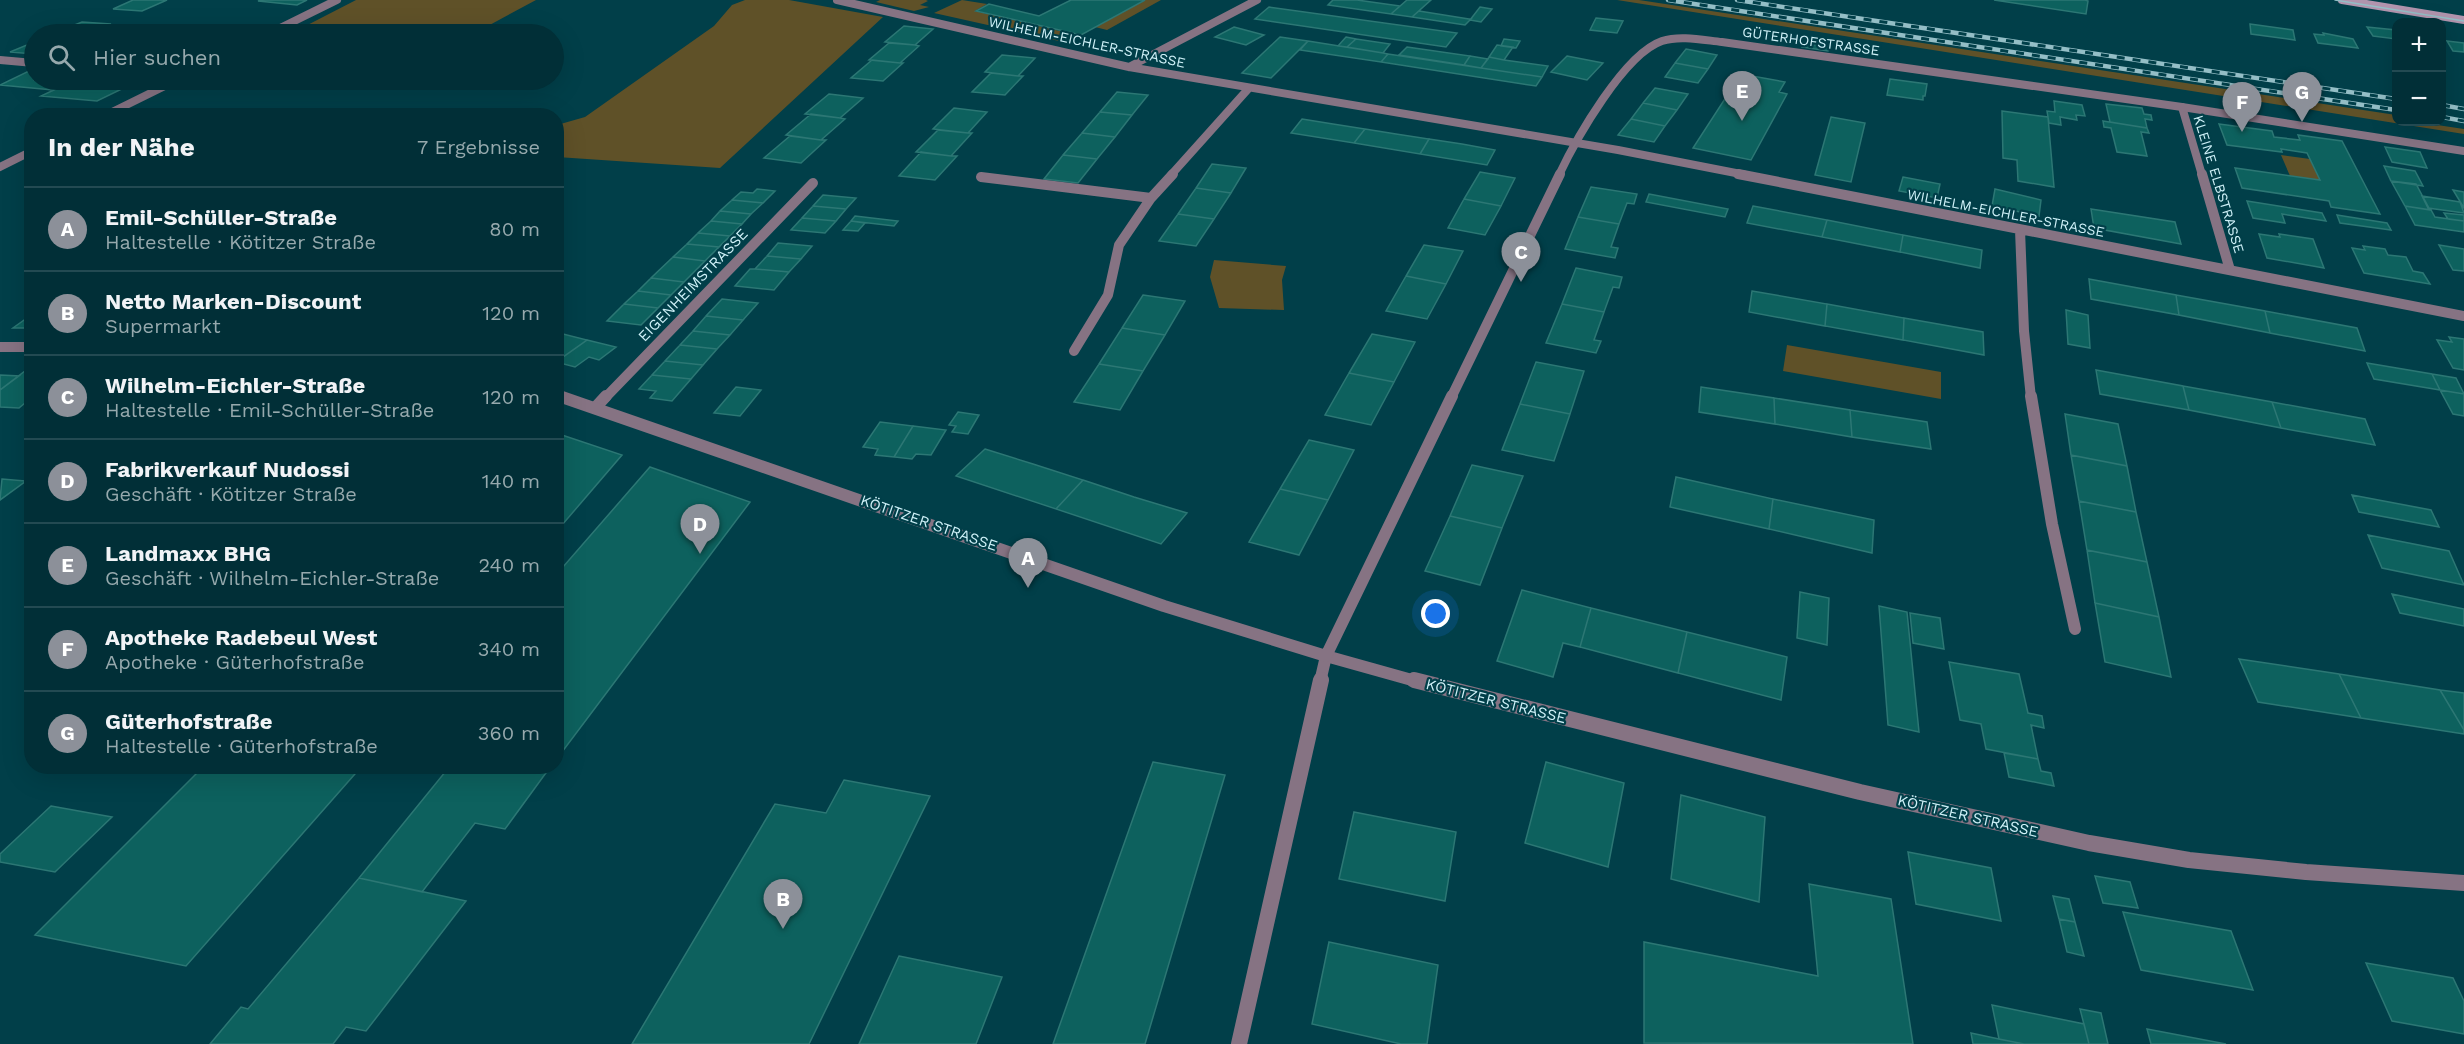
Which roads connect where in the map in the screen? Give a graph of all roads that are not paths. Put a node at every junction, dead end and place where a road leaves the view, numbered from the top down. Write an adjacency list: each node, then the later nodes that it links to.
1 (338, 0): 6 (street)
2 (837, 0): 9 (street, WILHELM-EICHLER-STRASSE)
3 (1257, 0): 9 (street)
4 (2342, 0): 5 (main road)
5 (2464, 20)
6 (289, 24)
7 (0, 60): 8 (street)
8 (24, 62)
9 (1129, 67): 10 (street, WILHELM-EICHLER-STRASSE)
10 (1249, 88): 14 (street, WILHELM-EICHLER-STRASSE); 20 (street)
11 (157, 90): 13 (street)
12 (2182, 107): 14 (street, GÜTERHOFSTRASSE); 15 (street, GÜTERHOFSTRASSE); 22 (street, KLEINE ELBSTRASSE)
13 (120, 108)
14 (1575, 142): 21 (street, WILHELM-EICHLER-STRASSE); 30 (street)
15 (2464, 151)
16 (24, 155): 17 (street)
17 (0, 167)
18 (981, 177): 20 (street)
19 (813, 183): 28 (street, EIGENHEIMSTRASSE)
20 (1151, 198): 26 (street)
21 (2020, 230): 22 (street, WILHELM-EICHLER-STRASSE); 29 (street)
22 (2230, 270): 23 (street, WILHELM-EICHLER-STRASSE)
23 (2464, 316)
24 (0, 347): 25 (street)
25 (24, 347)
26 (1074, 351)
27 (564, 398): 28 (street, KÖTITZER STRASSE)
28 (595, 408): 30 (street, KÖTITZER STRASSE)
29 (2075, 629)
30 (1326, 656): 31 (street, KÖTITZER STRASSE); 32 (street)
31 (2464, 883)
32 (1239, 1044)

